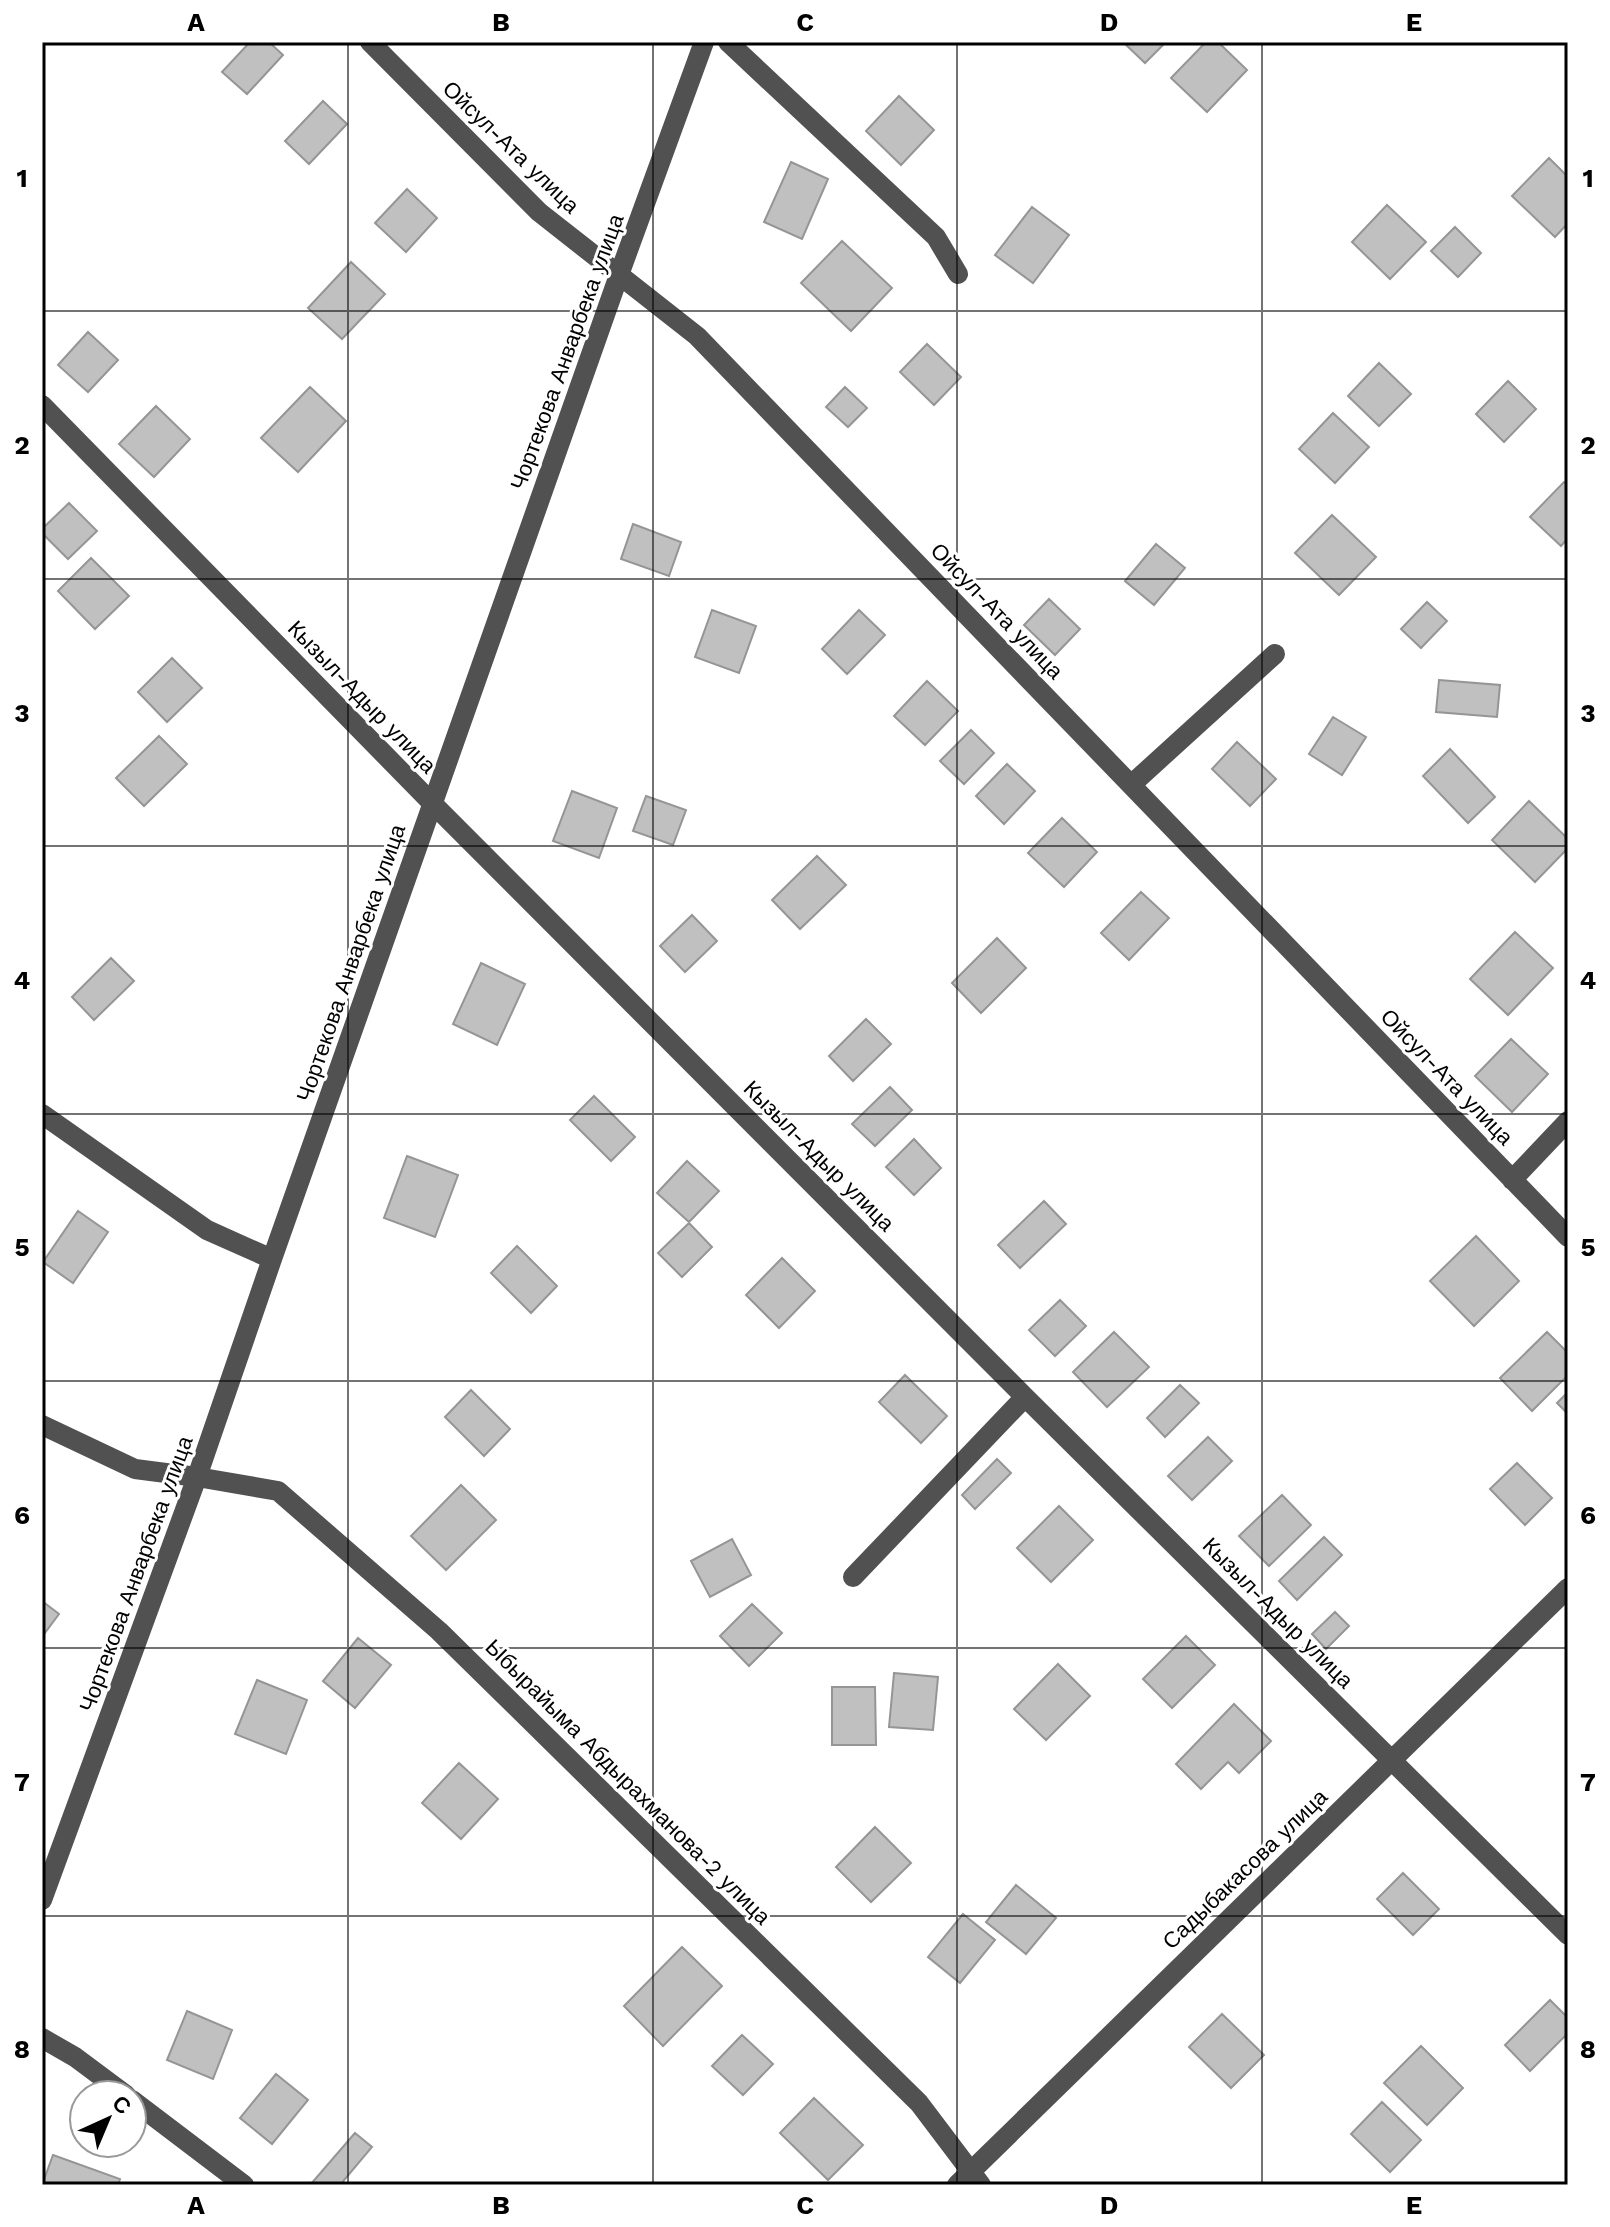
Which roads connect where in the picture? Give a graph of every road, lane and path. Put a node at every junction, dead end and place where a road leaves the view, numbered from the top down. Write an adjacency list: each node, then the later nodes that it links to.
1 (370, 42): 5 (street, Ойсул-Ата улица)
2 (704, 42): 5 (street, Чортекова Анварбека улица)
3 (728, 42): 4 (street)
4 (958, 274)
5 (619, 275): 8 (street, Ойсул-Ата улица); 9 (street, Чортекова Анварбека улица)
6 (42, 405): 9 (street, Кызыл-Адыр улица)
7 (1275, 654): 8 (street)
8 (1132, 784): 12 (street, Ойсул-Ата улица)
9 (433, 804): 14 (street, Чортекова Анварбека улица); 15 (street, Кызыл-Адыр улица)
10 (42, 1114): 14 (street)
11 (1568, 1121): 12 (street)
12 (1512, 1180): 13 (street, Ойсул-Ата улица)
13 (1568, 1237)
14 (272, 1259): 17 (street, Чортекова Анварбека улица)
15 (1025, 1397): 18 (street); 20 (street, Кызыл-Адыр улица)
16 (42, 1425): 17 (street, Ыбырайыма Абдырахманова-2 улица)
17 (197, 1477): 21 (street, Чортекова Анварбека улица); 26 (street, Ыбырайыма Абдырахманова-2 улица)
18 (853, 1577)
19 (1568, 1588): 20 (street, Садыбакасова улица)
20 (1392, 1759): 22 (street, Кызыл-Адыр улица); 26 (street, Садыбакасова улица)
21 (42, 1900)
22 (1568, 1935)
23 (42, 2038): 24 (street)
24 (105, 2079)
25 (148, 2112): 27 (street)
26 (970, 2181)
27 (244, 2185)

